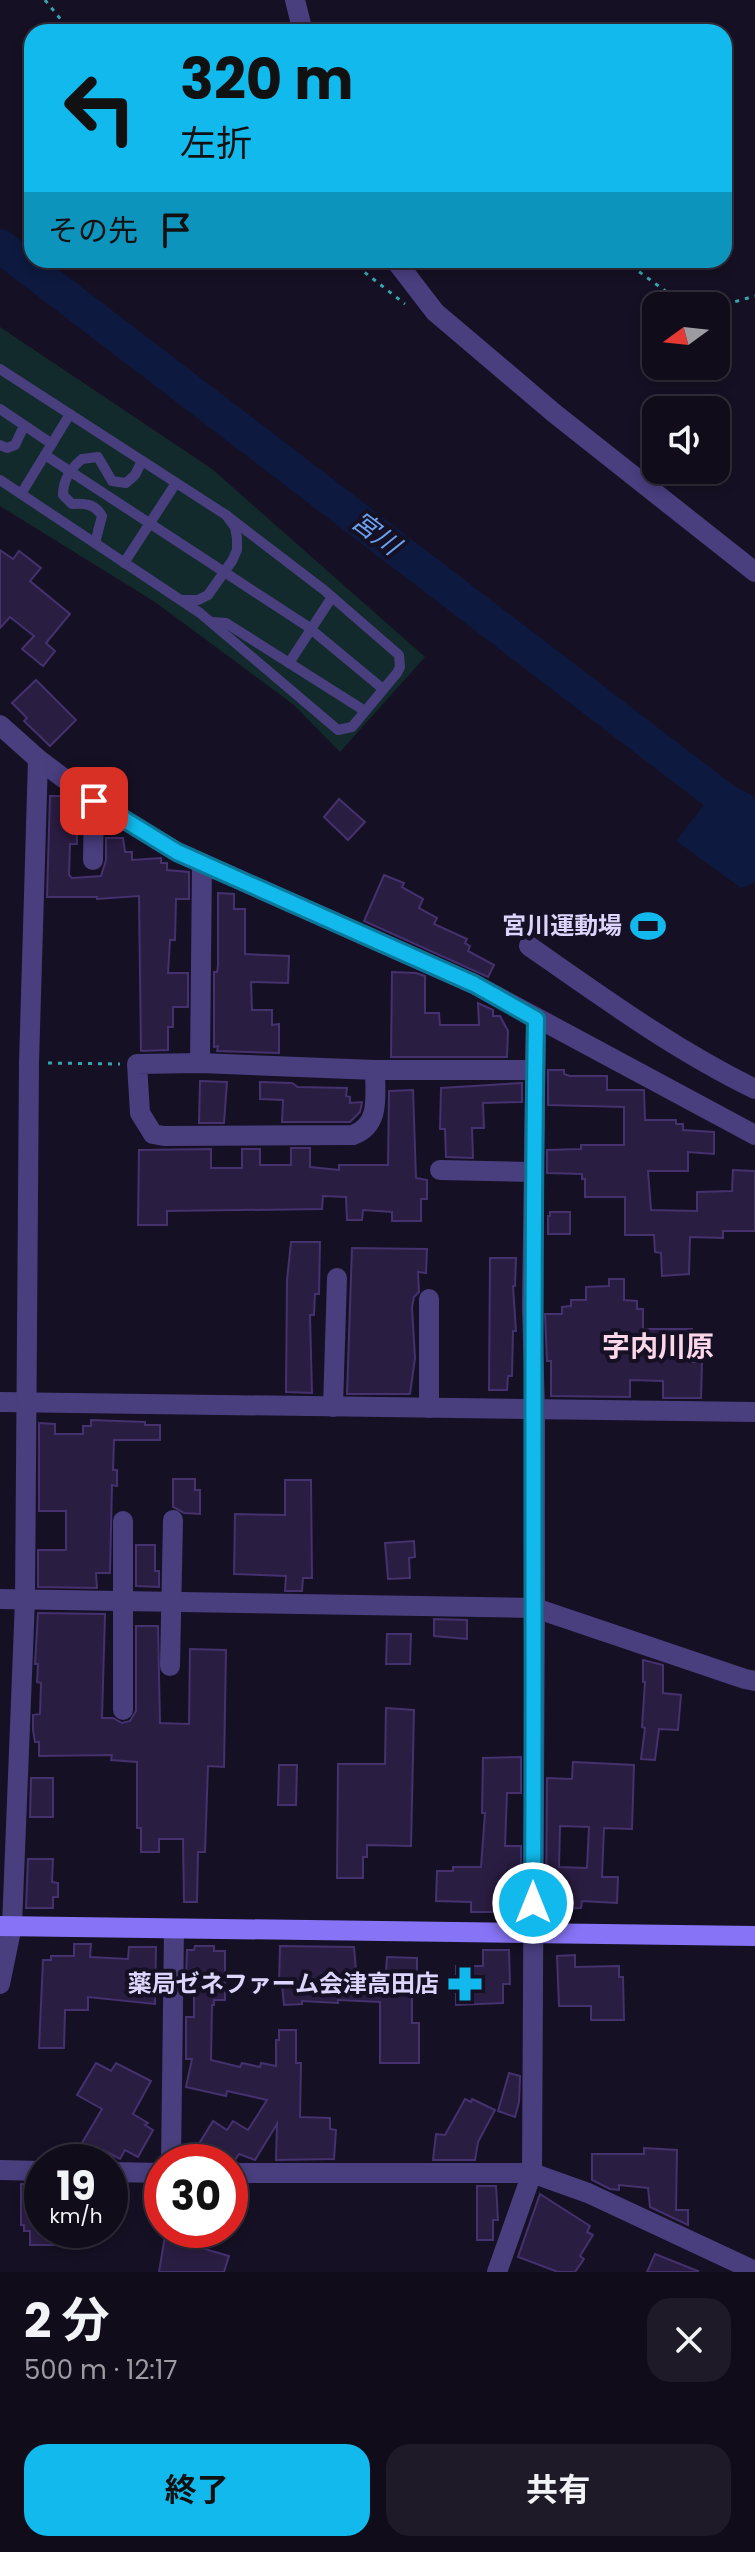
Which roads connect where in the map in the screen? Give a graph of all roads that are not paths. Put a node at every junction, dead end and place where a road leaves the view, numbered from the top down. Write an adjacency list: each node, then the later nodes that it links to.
1 (295, 0): 2 (street)
2 (301, 24)
3 (401, 268): 20 (street)
4 (0, 369): 6 (lane)
5 (0, 409): 7 (lane)
6 (70, 414): 8 (lane); 11 (lane)
7 (24, 426): 8 (lane); 9 (lane)
8 (52, 444): 10 (lane)
9 (0, 445)
10 (45, 455): 12 (lane); 15 (lane)
11 (142, 461): 12 (lane); 14 (lane)
12 (70, 471): 17 (lane); 18 (lane)
13 (0, 480): 15 (lane)
14 (176, 483): 16 (lane); 17 (lane)
15 (21, 494): 18 (lane)
16 (226, 515): 21 (lane); 22 (lane)
17 (150, 523): 19 (lane); 21 (lane)
18 (95, 543): 19 (lane)
19 (124, 563): 23 (lane)
20 (755, 572)
21 (223, 573): 23 (lane); 25 (lane)
22 (332, 597): 25 (lane); 27 (lane)
23 (180, 600): 24 (lane)
24 (210, 622): 26 (lane); 28 (lane)
25 (312, 630): 26 (lane); 27 (lane)
26 (289, 663): 28 (lane)
27 (383, 689): 28 (lane)
28 (365, 711)
29 (0, 725): 30 (street)
30 (8, 740): 31 (street)
31 (38, 759): 32 (street); 47 (street)
32 (94, 801): 33 (street); 34 (street)
33 (93, 860)
34 (202, 863): 36 (street); 37 (street)
35 (529, 946): 40 (street)
36 (536, 1019): 39 (street); 41 (street)
37 (200, 1063): 38 (street); 38 (street)
38 (375, 1070): 39 (street)
39 (535, 1070): 43 (street)
40 (755, 1089)
41 (755, 1135)
42 (440, 1170): 43 (street)
43 (533, 1172): 50 (street)
44 (337, 1278): 48 (street)
45 (429, 1299): 49 (street)
46 (0, 1402): 47 (street)
47 (28, 1402): 48 (street); 55 (street)
48 (333, 1407): 49 (street)
49 (429, 1408): 50 (street)
50 (535, 1409): 51 (street); 58 (street)
51 (755, 1412)
52 (173, 1520): 57 (street)
53 (123, 1521): 56 (street)
54 (0, 1599): 55 (street)
55 (25, 1600): 56 (street); 62 (street)
56 (123, 1601): 57 (street); 61 (street)
57 (171, 1602): 58 (street); 59 (street)
58 (535, 1608): 60 (street); 64 (street)
59 (170, 1666)
60 (755, 1681)
61 (123, 1710)
62 (6, 1926): 63 (street); 66 (street)
63 (174, 1929): 64 (street); 67 (street)
64 (533, 1932): 65 (street); 71 (street)
65 (755, 1936)
66 (0, 1984)
67 (171, 2144)
68 (0, 2170): 69 (street)
69 (24, 2171)
70 (248, 2173): 71 (street)
71 (532, 2173): 72 (street); 74 (street)
72 (728, 2265): 73 (street)
73 (755, 2271)
74 (497, 2272)

